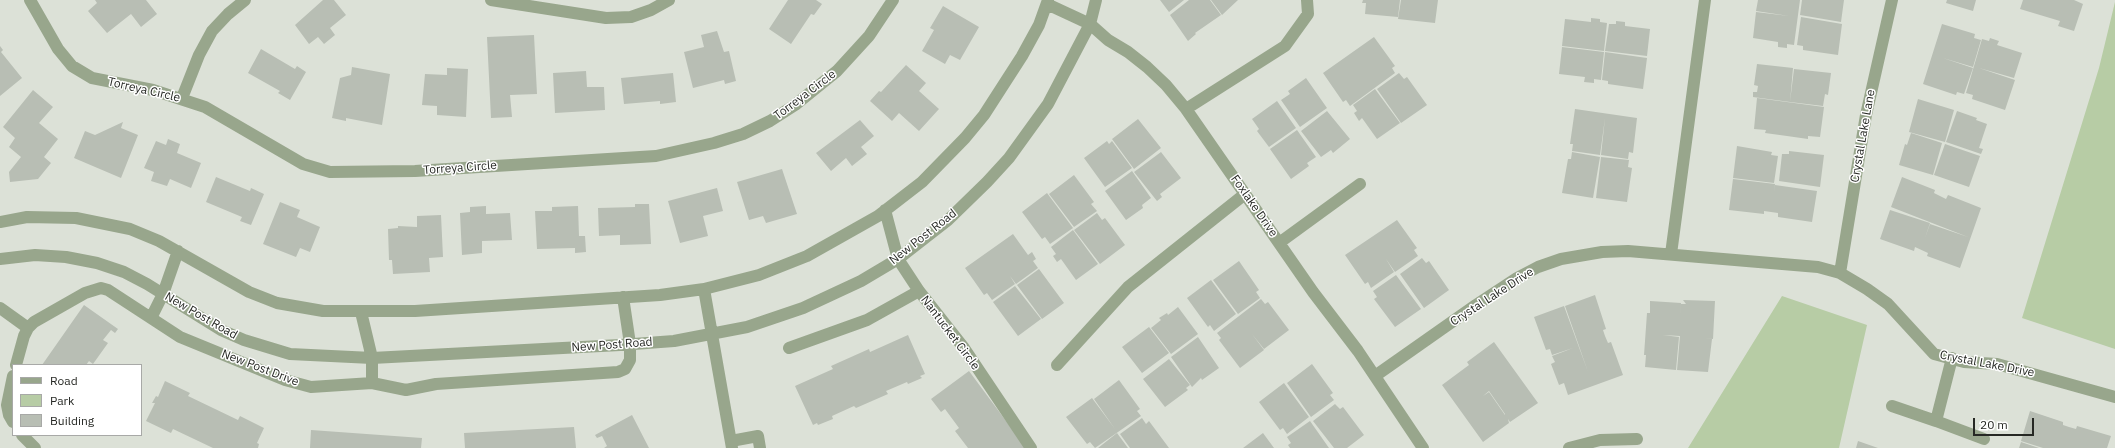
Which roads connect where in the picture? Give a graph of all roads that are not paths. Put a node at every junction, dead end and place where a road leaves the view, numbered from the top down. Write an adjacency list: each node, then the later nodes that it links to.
1 (30, 0): 12 (street, Torreya Circle)
2 (246, 0): 12 (street)
3 (491, 0): 4 (street)
4 (669, 0)
5 (893, 0): 12 (street, Torreya Circle)
6 (1096, 0): 11 (street, New Post Road)
7 (1307, 0): 13 (street)
8 (1705, 0): 20 (street)
9 (1892, 0): 23 (street, Crystal Lake Lane)
10 (1048, 2): 11 (street, Foxlake Drive); 16 (street)
11 (1090, 24): 13 (street, Foxlake Drive); 22 (street, New Post Road)
12 (182, 98)
13 (1186, 109): 15 (street, Foxlake Drive)
14 (1360, 184): 18 (street)
15 (1245, 194): 18 (street, Foxlake Drive); 38 (street)
16 (885, 210): 22 (street, Nantucket Circle); 24 (street)
17 (0, 222): 19 (street)
18 (1279, 243): 39 (street, Foxlake Drive)
19 (178, 251): 26 (street); 29 (street)
20 (1671, 254): 23 (street, Crystal Lake Drive); 39 (street, Crystal Lake Drive)
21 (0, 259): 26 (street, New Post Road)
22 (898, 259): 25 (street, Nantucket Circle); 32 (street, New Post Road)
23 (1840, 273): 36 (street, Crystal Lake Drive)
24 (704, 289): 27 (street); 32 (street)
25 (919, 291): 34 (street); 53 (street, Nantucket Circle)
26 (163, 294): 30 (street); 35 (street, New Post Road)
27 (623, 297): 29 (street); 33 (street, New Post Drive)
28 (0, 308): 31 (street)
29 (361, 312): 35 (street)
30 (151, 318): 31 (street, New Post Drive); 41 (street, New Post Drive)
31 (28, 328): 37 (street)
32 (714, 335): 33 (street, New Post Road); 49 (street)
33 (630, 344): 35 (street, New Post Road); 41 (street, New Post Drive)
34 (789, 348)
35 (372, 358): 41 (street)
36 (1952, 358): 42 (street, Crystal Lake Drive); 45 (street)
37 (16, 364)
38 (1057, 365)
39 (1375, 376): 50 (street, Foxlake Drive)
40 (12, 381): 44 (street)
41 (372, 383)
42 (2115, 397)
43 (1892, 406): 45 (street)
44 (12, 420)
45 (1936, 421): 48 (street)
46 (23, 436): 51 (street)
47 (1637, 439): 54 (street)
48 (1984, 439)
49 (732, 445): 52 (street)
50 (1417, 445)
51 (35, 448)
52 (760, 448)
53 (1031, 448)
54 (1569, 448)

